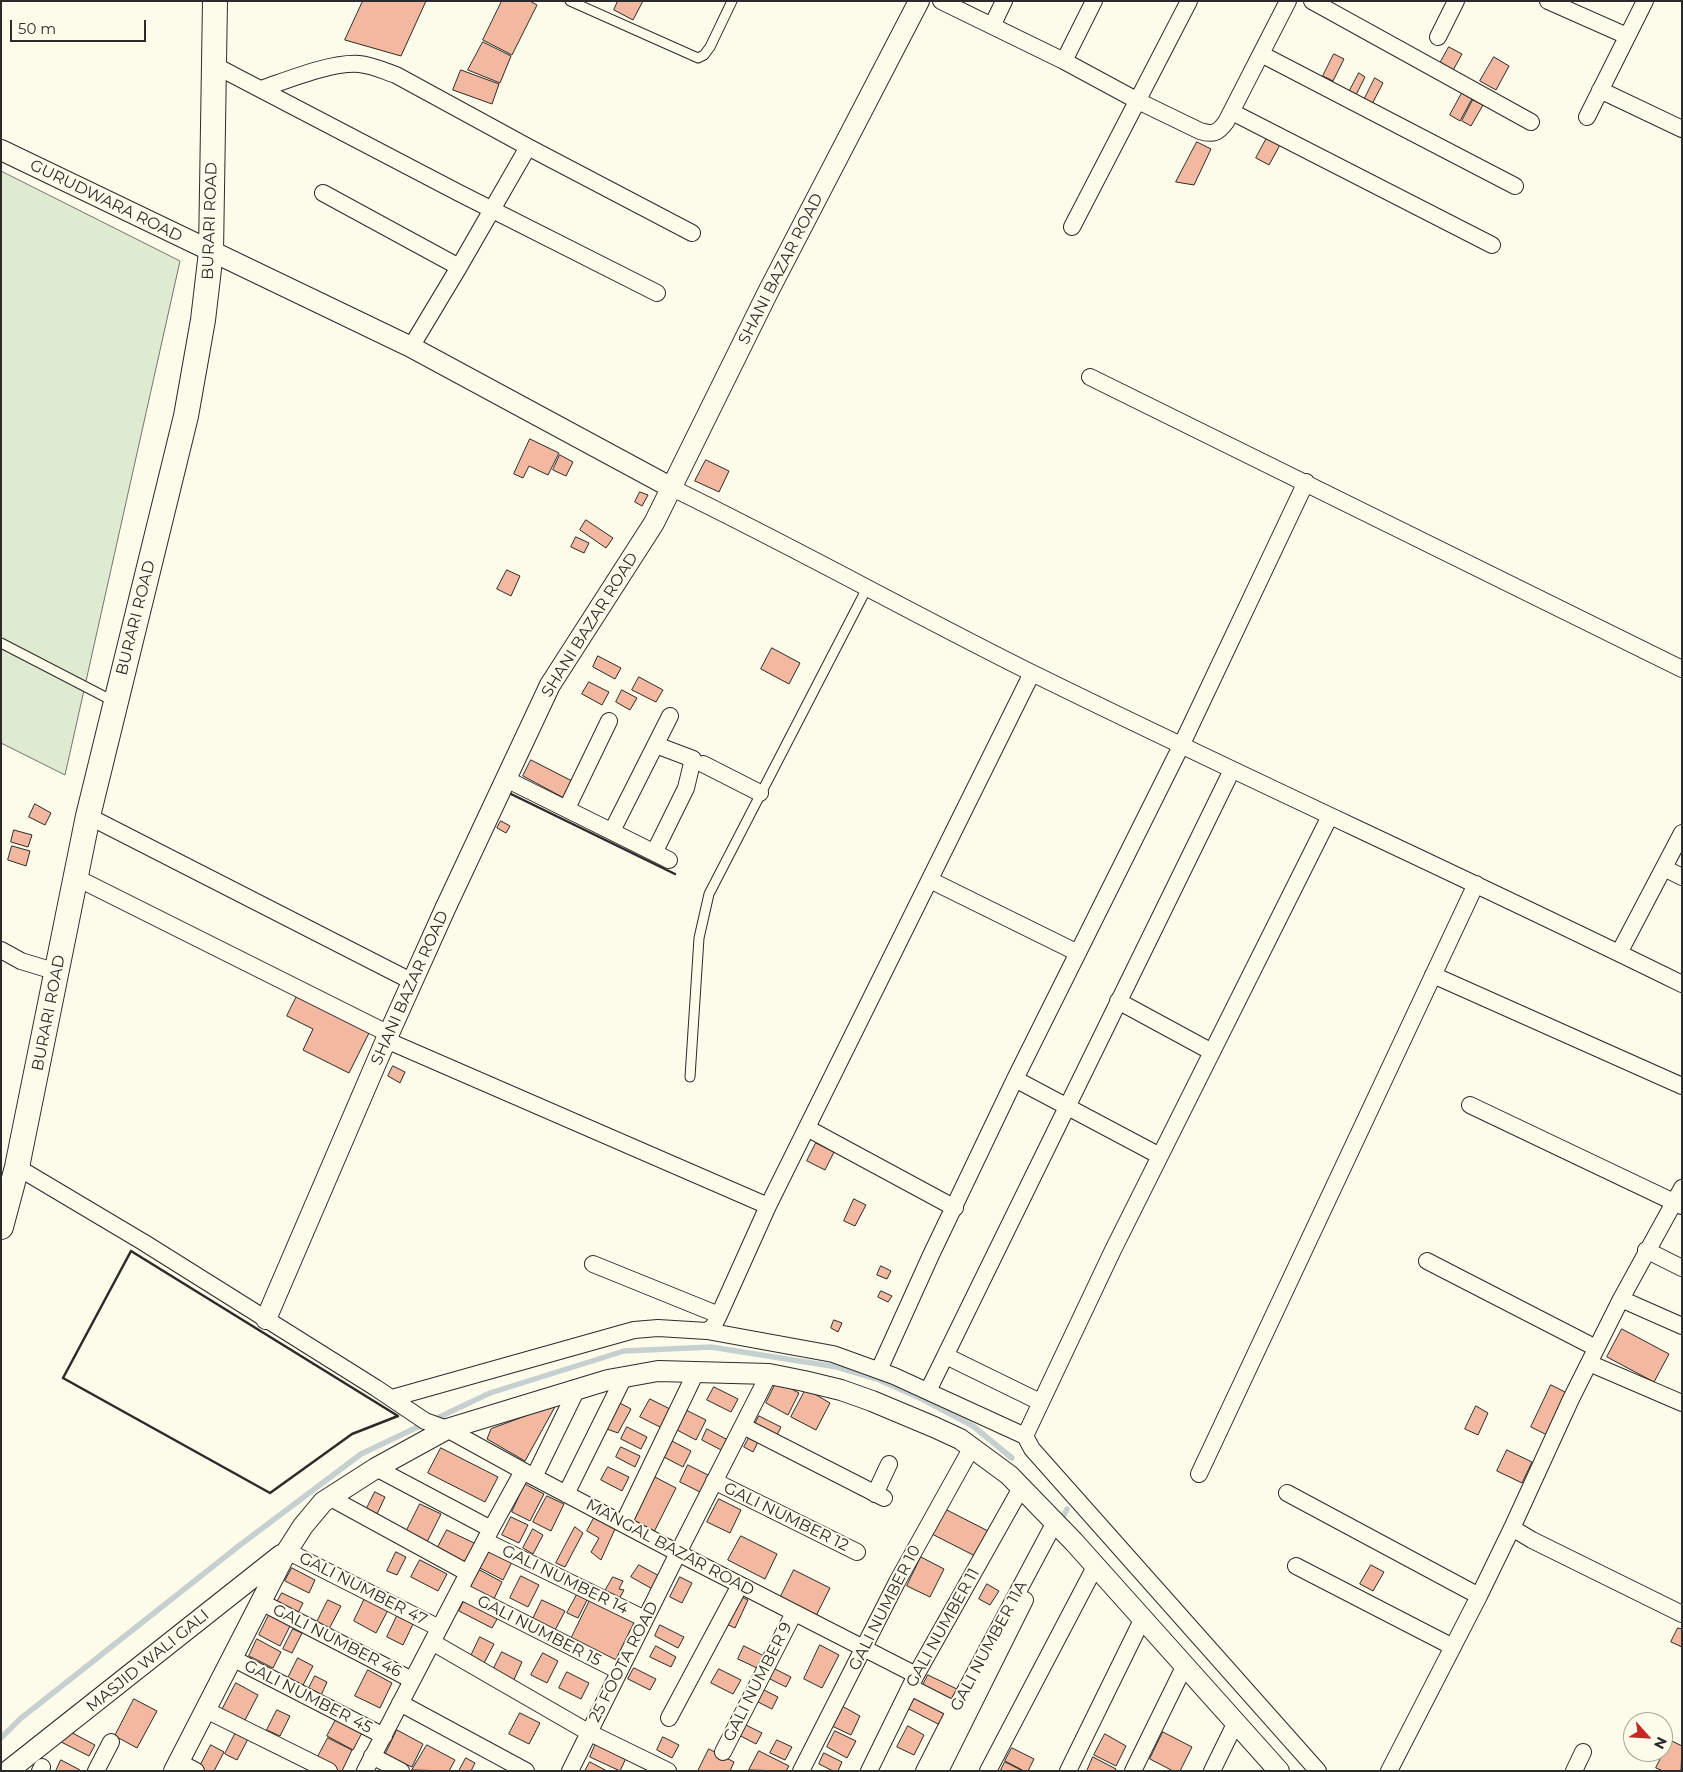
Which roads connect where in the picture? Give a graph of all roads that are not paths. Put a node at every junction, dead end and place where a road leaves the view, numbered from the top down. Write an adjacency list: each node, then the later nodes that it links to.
1 (215, 1): 19 (main road, BURARI ROAD)
2 (570, 1): 3 (lane)
3 (732, 1)
4 (918, 1): 41 (street, SHANI BAZAR ROAD)
5 (941, 1): 14 (street)
6 (1004, 1): 14 (street)
7 (1094, 1): 18 (street)
8 (1189, 1): 22 (street)
9 (1288, 1): 17 (street)
10 (1312, 1): 25 (street)
11 (1456, 1): 16 (street)
12 (1548, 1): 15 (street)
13 (1645, 1): 15 (street)
14 (992, 26): 18 (street)
15 (1627, 36): 21 (street)
16 (1438, 38)
17 (1261, 54): 23 (street); 29 (street)
18 (1064, 61): 22 (street)
19 (214, 65): 20 (street); 35 (main road, BURARI ROAD)
20 (261, 89): 27 (street); 31 (street)
21 (1600, 90): 24 (street); 26 (street)
22 (1138, 101): 23 (street); 32 (street)
23 (1232, 112): 34 (street)
24 (1587, 117)
25 (1531, 122)
26 (1682, 129)
27 (528, 147): 31 (street); 33 (street)
28 (1, 150): 35 (street, GURUDWARA ROAD)
29 (1515, 186)
30 (323, 193): 36 (street)
31 (493, 209): 36 (street); 37 (street)
32 (1072, 227)
33 (692, 233)
34 (1492, 245)
35 (211, 252): 38 (street, GURUDWARA ROAD); 46 (main road, BURARI ROAD)
36 (459, 267): 38 (street)
37 (657, 293)
38 (411, 347): 41 (street, GURUDWARA ROAD)
39 (1090, 376): 40 (street)
40 (1306, 482): 44 (street); 50 (street)
41 (672, 488): 42 (street); 53 (street, SHANI BAZAR ROAD)
42 (867, 588): 45 (street); 54 (lane)
43 (1, 643): 46 (lane)
44 (1682, 669)
45 (1032, 673): 50 (street); 65 (street)
46 (115, 702): 56 (main road, BURARI ROAD)
47 (670, 716): 49 (street)
48 (609, 721): 55 (street)
49 (656, 745): 58 (street); 60 (street)
50 (1182, 746): 52 (street); 68 (street)
51 (703, 764): 54 (street)
52 (1232, 770): 57 (street); 74 (street)
53 (506, 779): 55 (street); 72 (street, SHANI BAZAR ROAD)
54 (760, 794): 77 (lane)
55 (567, 808): 58 (street)
56 (88, 816): 63 (main road, BURARI ROAD); 72 (street)
57 (1330, 816): 66 (street); 76 (street)
58 (612, 832): 60 (street)
59 (1682, 833): 62 (street)
60 (655, 851): 61 (street)
61 (669, 860)
62 (1664, 868): 64 (street); 69 (street)
63 (75, 877): 70 (main road, BURARI ROAD); 75 (street)
64 (1682, 877)
65 (930, 880): 68 (street); 82 (street)
66 (1476, 884): 69 (street); 71 (street)
67 (1, 950): 70 (street)
68 (1078, 953): 78 (street)
69 (1619, 953): 73 (street)
70 (57, 972): 84 (main road, BURARI ROAD)
71 (1434, 975): 79 (street); 116 (street)
72 (413, 982): 75 (street, SHANI BAZAR ROAD)
73 (1682, 984)
74 (1118, 1001): 76 (street); 81 (street)
75 (388, 1037): 86 (street); 95 (street, SHANI BAZAR ROAD)
76 (1212, 1052): 83 (street)
77 (690, 1077)
78 (1015, 1078): 81 (street); 87 (street)
79 (1682, 1086)
80 (1470, 1105): 85 (street)
81 (1067, 1107): 83 (street); 98 (street)
82 (806, 1128): 86 (street); 87 (street)
83 (1160, 1156): 107 (street)
84 (17, 1167): 88 (main road, BURARI ROAD); 95 (street, MANGAL BAZAR ROAD)
85 (1679, 1199): 89 (street)
86 (768, 1206): 94 (street)
87 (955, 1208): 100 (street)
88 (1, 1227)
89 (1646, 1250): 92 (street); 93 (street)
90 (1427, 1261): 99 (street)
91 (593, 1264): 94 (street)
92 (1682, 1268)
93 (1621, 1299): 96 (street); 99 (street)
94 (720, 1316): 97 (street)
95 (266, 1319): 106 (street, MANGAL BAZAR ROAD)
96 (1682, 1326)
97 (707, 1331): 100 (street); 106 (street)
98 (946, 1356): 105 (street); 107 (street)
99 (1592, 1356): 108 (street); 124 (street)
100 (879, 1370): 105 (street)
101 (696, 1372): 102 (street); 103 (street); 122 (street)
102 (769, 1374): 109 (street, 25 FOOTA ROAD); 112 (street)
103 (624, 1377): 104 (street); 120 (street)
104 (577, 1389): 110 (street); 115 (street)
105 (928, 1391): 111 (street)
106 (392, 1398): 110 (street, MANGAL BAZAR ROAD)
107 (1040, 1402): 111 (street)
108 (1682, 1403)
109 (743, 1426): 113 (street); 117 (street, 25 FOOTA ROAD)
110 (447, 1429): 114 (street); 115 (street, MANGAL BAZAR ROAD)
111 (1025, 1436): 177 (street)
112 (972, 1447): 118 (street); 142 (street, GALI NUMBER 10)
113 (889, 1464)
114 (376, 1468): 121 (street); 125 (street, GALI NUMBER 14)
115 (529, 1474): 120 (street, MANGAL BAZAR ROAD); 125 (street)
116 (1199, 1474)
117 (714, 1481): 127 (street, GALI NUMBER 12); 128 (street, 25 FOOTA ROAD)
118 (1021, 1488): 123 (street); 147 (street, GALI NUMBER 11)
119 (1287, 1493): 134 (street)
120 (566, 1494): 122 (street, MANGAL BAZAR ROAD)
121 (329, 1497): 126 (street); 131 (street)
122 (623, 1524): 128 (street, MANGAL BAZAR ROAD)
123 (1058, 1525): 129 (street); 150 (street, GALI NUMBER 11A); 171 (street)
124 (1512, 1528): 134 (street); 137 (street)
125 (488, 1535): 131 (street); 139 (street, GALI NUMBER 14)
126 (287, 1551): 135 (street); 140 (street, GALI NUMBER 47); 160 (street, MASJID WALI GALI)
127 (857, 1552)
128 (678, 1553): 132 (street, MANGAL BAZAR ROAD); 139 (street, 25 FOOTA ROAD)
129 (1096, 1565): 138 (street); 172 (street)
130 (1296, 1566): 141 (street)
131 (468, 1573): 133 (street)
132 (740, 1585): 136 (street, MANGAL BAZAR ROAD); 151 (street)
133 (459, 1590): 140 (street); 145 (street, GALI NUMBER 15)
134 (1479, 1596): 141 (street)
135 (261, 1602): 143 (street); 146 (street, GALI NUMBER 46)
136 (794, 1613): 142 (street, MANGAL BAZAR ROAD); 156 (street, GALI NUMBER 9)
137 (1682, 1614)
138 (1143, 1618): 144 (street); 173 (street)
139 (645, 1619): 145 (street, 25 FOOTA ROAD)
140 (436, 1635): 146 (street); 153 (street, GALI NUMBER 47)
141 (1453, 1647): 178 (street)
142 (864, 1648): 147 (street, MANGAL BAZAR ROAD); 168 (street, GALI NUMBER 10)
143 (232, 1658): 149 (street); 154 (street, GALI NUMBER 45)
144 (1185, 1665): 152 (street); 174 (street)
145 (619, 1671): 153 (street, 25 FOOTA ROAD)
146 (412, 1680): 148 (street)
147 (913, 1681): 150 (street, MANGAL BAZAR ROAD); 169 (street, GALI NUMBER 11)
148 (400, 1703): 154 (street); 165 (street)
149 (206, 1710): 159 (street); 162 (street)
150 (955, 1710): 170 (street, GALI NUMBER 11A)
151 (669, 1718)
152 (1236, 1722): 175 (street); 176 (street)
153 (588, 1732): 166 (street, 25 FOOTA ROAD); 167 (street, GALI NUMBER 47)
154 (384, 1736): 158 (street)
155 (111, 1742): 161 (street)
156 (723, 1752)
157 (1583, 1752): 179 (street)
158 (372, 1756): 163 (street); 164 (street)
159 (183, 1768)
160 (8, 1771)
161 (96, 1771)
162 (329, 1771)
163 (365, 1771)
164 (401, 1771)
165 (526, 1771)
166 (570, 1771)
167 (668, 1771)
168 (801, 1771)
169 (869, 1771)
170 (924, 1771)
171 (940, 1771)
172 (988, 1771)
173 (1068, 1771)
174 (1133, 1771)
175 (1212, 1771)
176 (1279, 1771)
177 (1318, 1771)
178 (1389, 1771)
179 (1574, 1771)

